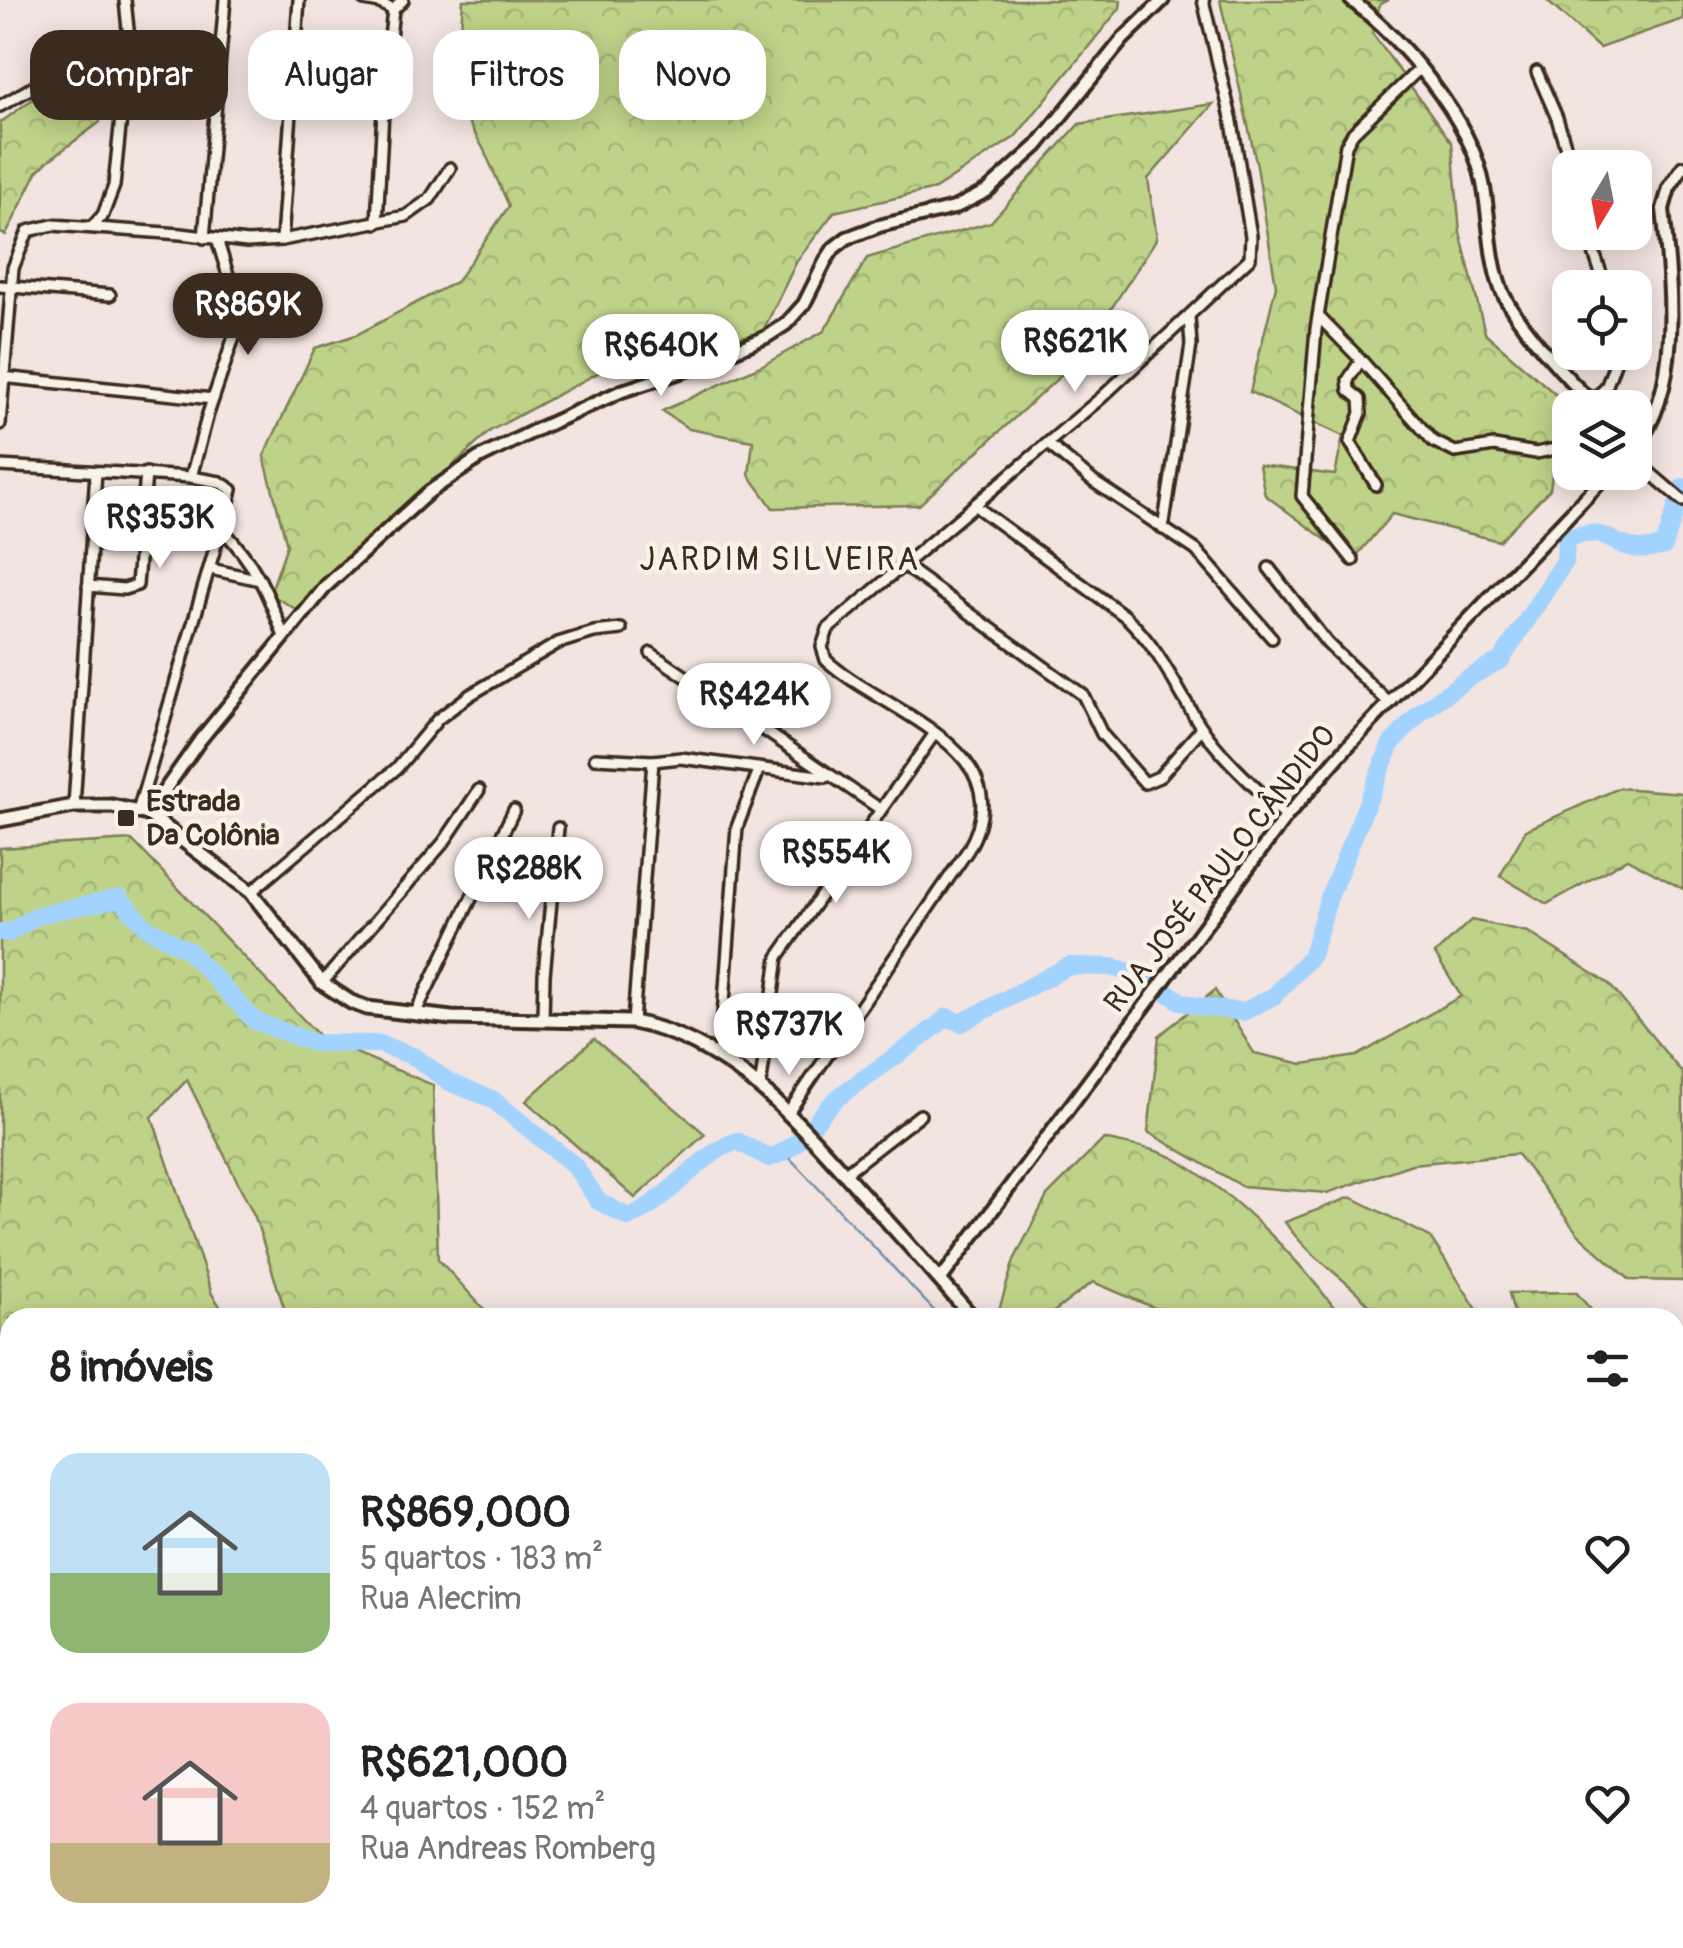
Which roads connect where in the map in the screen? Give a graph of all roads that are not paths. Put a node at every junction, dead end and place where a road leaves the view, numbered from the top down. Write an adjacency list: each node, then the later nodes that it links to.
1 (125, 0): 10 (street)
2 (225, 0): 21 (street)
3 (299, 0): 23 (street)
4 (364, 0): 9 (street)
5 (403, 0): 9 (street)
6 (1163, 0): 54 (street)
7 (1203, 0): 26 (street)
8 (1351, 0): 11 (street)
9 (393, 10): 19 (street)
10 (127, 30)
11 (1419, 70): 27 (street); 30 (street)
12 (1536, 72): 16 (street)
13 (30, 88): 14 (street)
14 (0, 106)
15 (120, 120): 20 (street)
16 (1567, 150)
17 (1683, 167): 33 (street)
18 (450, 168): 19 (street)
19 (377, 223): 23 (street)
20 (93, 226): 21 (street); 24 (street)
21 (204, 238): 22 (street)
22 (216, 240): 23 (street); 31 (street)
23 (282, 240)
24 (5, 286): 25 (street); 29 (street)
25 (110, 295)
26 (1189, 317): 34 (street); 45 (street)
27 (1318, 317): 28 (street); 47 (street)
28 (1361, 360): 35 (street); 41 (street)
29 (2, 377): 31 (street); 32 (street)
30 (1581, 390)
31 (213, 398): 40 (street)
32 (0, 424)
33 (1652, 427)
34 (1048, 444): 44 (street); 45 (street)
35 (1552, 450)
36 (0, 466): 37 (street)
37 (96, 472): 38 (street); 52 (street)
38 (146, 473): 40 (street); 52 (street)
39 (1652, 475): 43 (street)
40 (192, 477): 46 (street)
41 (1376, 484)
42 (1593, 490): 57 (street, RUA JOSÉ PAULO CÂNDIDO)
43 (1683, 501)
44 (974, 505): 48 (street); 58 (street)
45 (1163, 528): 55 (street)
46 (223, 530): 50 (street); 51 (street)
47 (1353, 560)
48 (903, 565): 58 (street); 59 (street)
49 (1269, 568): 57 (street)
50 (211, 569): 51 (street); 68 (street)
51 (263, 580): 54 (street)
52 (88, 586): 65 (street)
53 (621, 629): 72 (street)
54 (284, 637): 68 (street)
55 (1272, 638)
56 (650, 653): 63 (street)
57 (1389, 703): 69 (street, RUA JOSÉ PAULO CÂNDIDO)
58 (1202, 728): 69 (street)
59 (935, 733): 66 (street); 79 (street)
60 (595, 758): 61 (street)
61 (653, 761): 62 (street); 76 (street)
62 (759, 770): 63 (street); 77 (street)
63 (830, 778): 66 (street)
64 (480, 790): 73 (street)
65 (74, 806): 68 (main road); 70 (main road)
66 (880, 809): 78 (street)
67 (514, 810): 74 (street)
68 (143, 812): 72 (main road)
69 (1286, 817): 82 (street, RUA JOSÉ PAULO CÂNDIDO)
70 (0, 820)
71 (558, 828): 75 (street)
72 (252, 892): 73 (main road)
73 (322, 983): 74 (main road)
74 (415, 1014): 75 (main road)
75 (544, 1019): 76 (main road)
76 (633, 1022): 77 (main road)
77 (720, 1056): 78 (main road)
78 (760, 1088): 79 (main road)
79 (788, 1113): 81 (main road)
80 (920, 1115): 81 (street)
81 (844, 1174): 82 (main road)
82 (941, 1278): 83 (main road)
83 (965, 1308)

